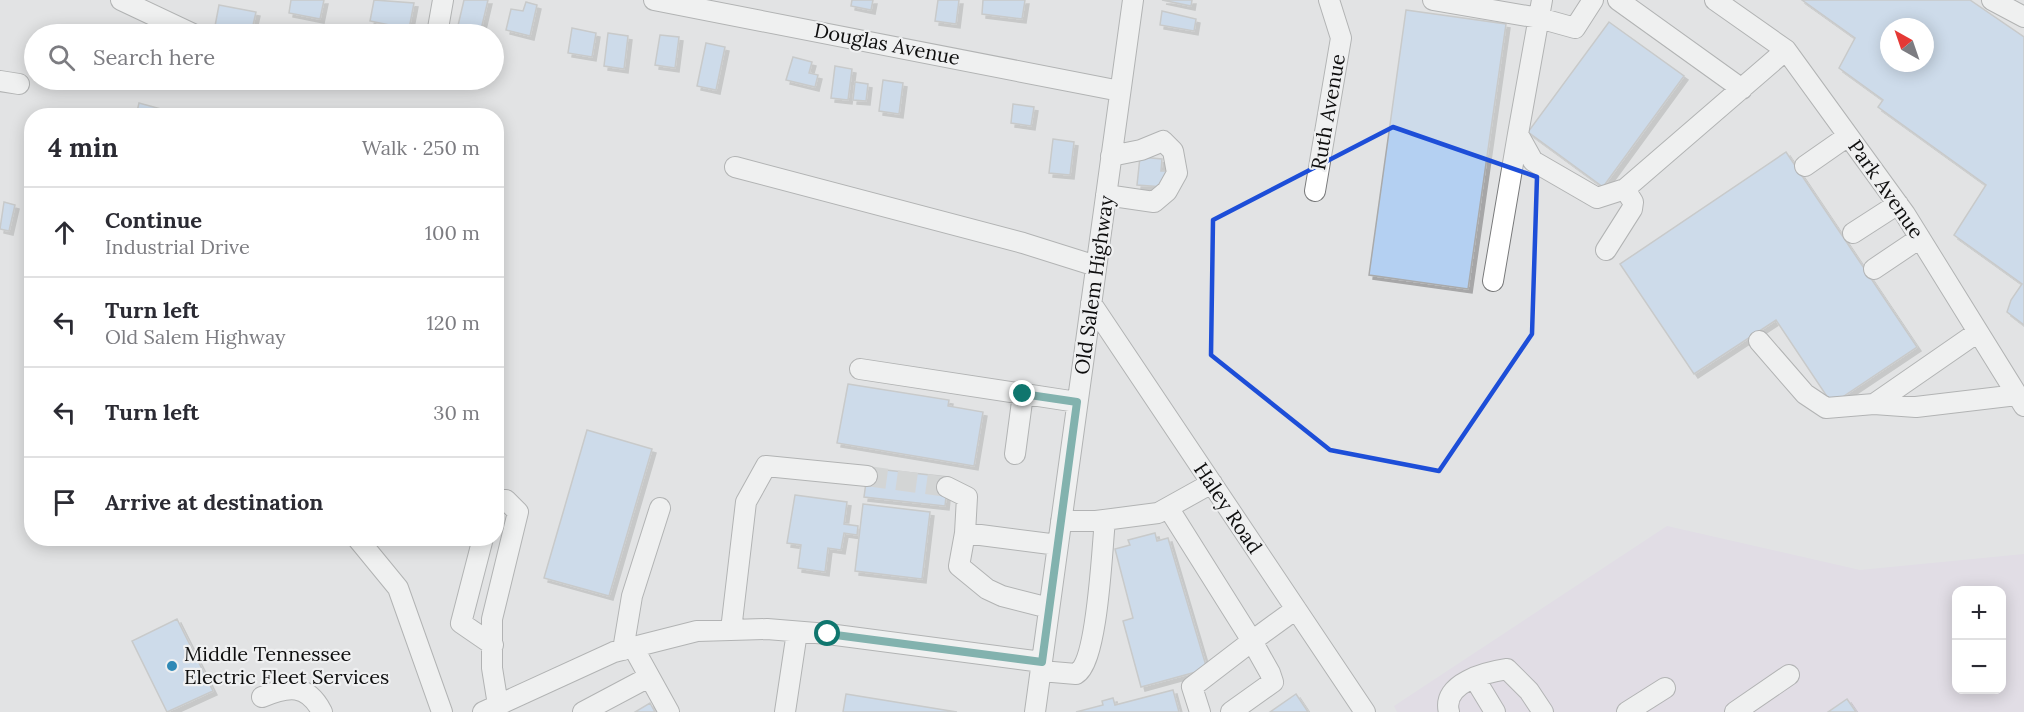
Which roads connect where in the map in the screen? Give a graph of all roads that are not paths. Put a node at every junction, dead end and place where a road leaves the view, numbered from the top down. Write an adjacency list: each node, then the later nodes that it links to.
1 (121, 0): 14 (street)
2 (442, 0): 15 (street)
3 (654, 0): 11 (street, Douglas Avenue)
4 (1133, 0): 18 (street, Old Salem Highway)
5 (1329, 0): 25 (street, Ruth Avenue)
6 (1433, 0): 12 (street)
7 (1593, 0): 12 (street)
8 (1618, 0): 17 (street)
9 (1715, 0): 16 (street, Park Avenue)
10 (2003, 3): 13 (street)
11 (751, 8): 18 (street, Douglas Avenue)
12 (1541, 9): 19 (street)
13 (2024, 17)
14 (172, 24)
15 (438, 24)
16 (1786, 50): 17 (street); 20 (street, Park Avenue)
17 (1742, 89): 24 (street)
18 (1120, 91): 21 (street, Old Salem Highway)
19 (1518, 134): 24 (street); 33 (street)
20 (1848, 136): 23 (street); 27 (street, Park Avenue)
21 (1111, 156): 26 (street, Old Salem Highway); 26 (street)
22 (735, 166): 31 (street)
23 (1805, 166)
24 (1625, 189): 30 (street)
25 (1315, 191)
26 (1106, 195): 31 (street, Old Salem Highway)
27 (1898, 204): 28 (street); 29 (street, Park Avenue)
28 (1853, 233)
29 (1920, 238): 32 (street); 35 (street, Park Avenue)
30 (1606, 250)
31 (1096, 266): 34 (street, Old Salem Highway)
32 (1874, 269)
33 (1493, 281)
34 (1091, 303): 40 (street, Old Salem Highway); 44 (street, Haley Road)
35 (1978, 332): 39 (street, Park Avenue); 41 (street)
36 (1758, 341): 41 (street)
37 (860, 369): 38 (street)
38 (1023, 394): 40 (street); 42 (street)
39 (2020, 401): 41 (street)
40 (1077, 402): 50 (street, Old Salem Highway)
41 (1875, 404)
42 (1015, 454)
43 (867, 476): 57 (street)
44 (1212, 483): 48 (street); 56 (street, Haley Road)
45 (947, 487): 51 (street)
46 (504, 500): 60 (street)
47 (660, 508): 61 (street)
48 (1170, 509): 49 (street); 59 (street)
49 (1105, 520): 50 (street); 62 (street)
50 (1061, 521): 52 (street, Old Salem Highway)
51 (965, 533): 52 (street); 55 (street)
52 (1058, 545): 55 (street, Old Salem Highway)
53 (364, 546): 70 (street)
54 (481, 546): 60 (street)
55 (1049, 608): 62 (street, Old Salem Highway)
56 (1296, 609): 59 (street); 77 (street, Haley Road)
57 (731, 630): 58 (street); 61 (street)
58 (797, 632): 62 (street); 73 (street)
59 (1251, 641): 75 (street); 76 (street)
60 (493, 645): 68 (street)
61 (628, 648): 64 (street); 68 (street)
62 (1041, 667): 74 (street, Old Salem Highway)
63 (1789, 675): 82 (street)
64 (649, 677): 71 (street); 72 (street)
65 (1475, 679): 78 (street); 79 (street); 80 (street)
66 (1665, 688): 81 (street)
67 (262, 698): 69 (street)
68 (491, 709)
69 (322, 712)
70 (442, 712)
71 (583, 712)
72 (669, 712)
73 (784, 712)
74 (1035, 712)
75 (1200, 712)
76 (1231, 712)
77 (1365, 712)
78 (1449, 712)
79 (1496, 712)
80 (1543, 712)
81 (1627, 712)
82 (1734, 712)

